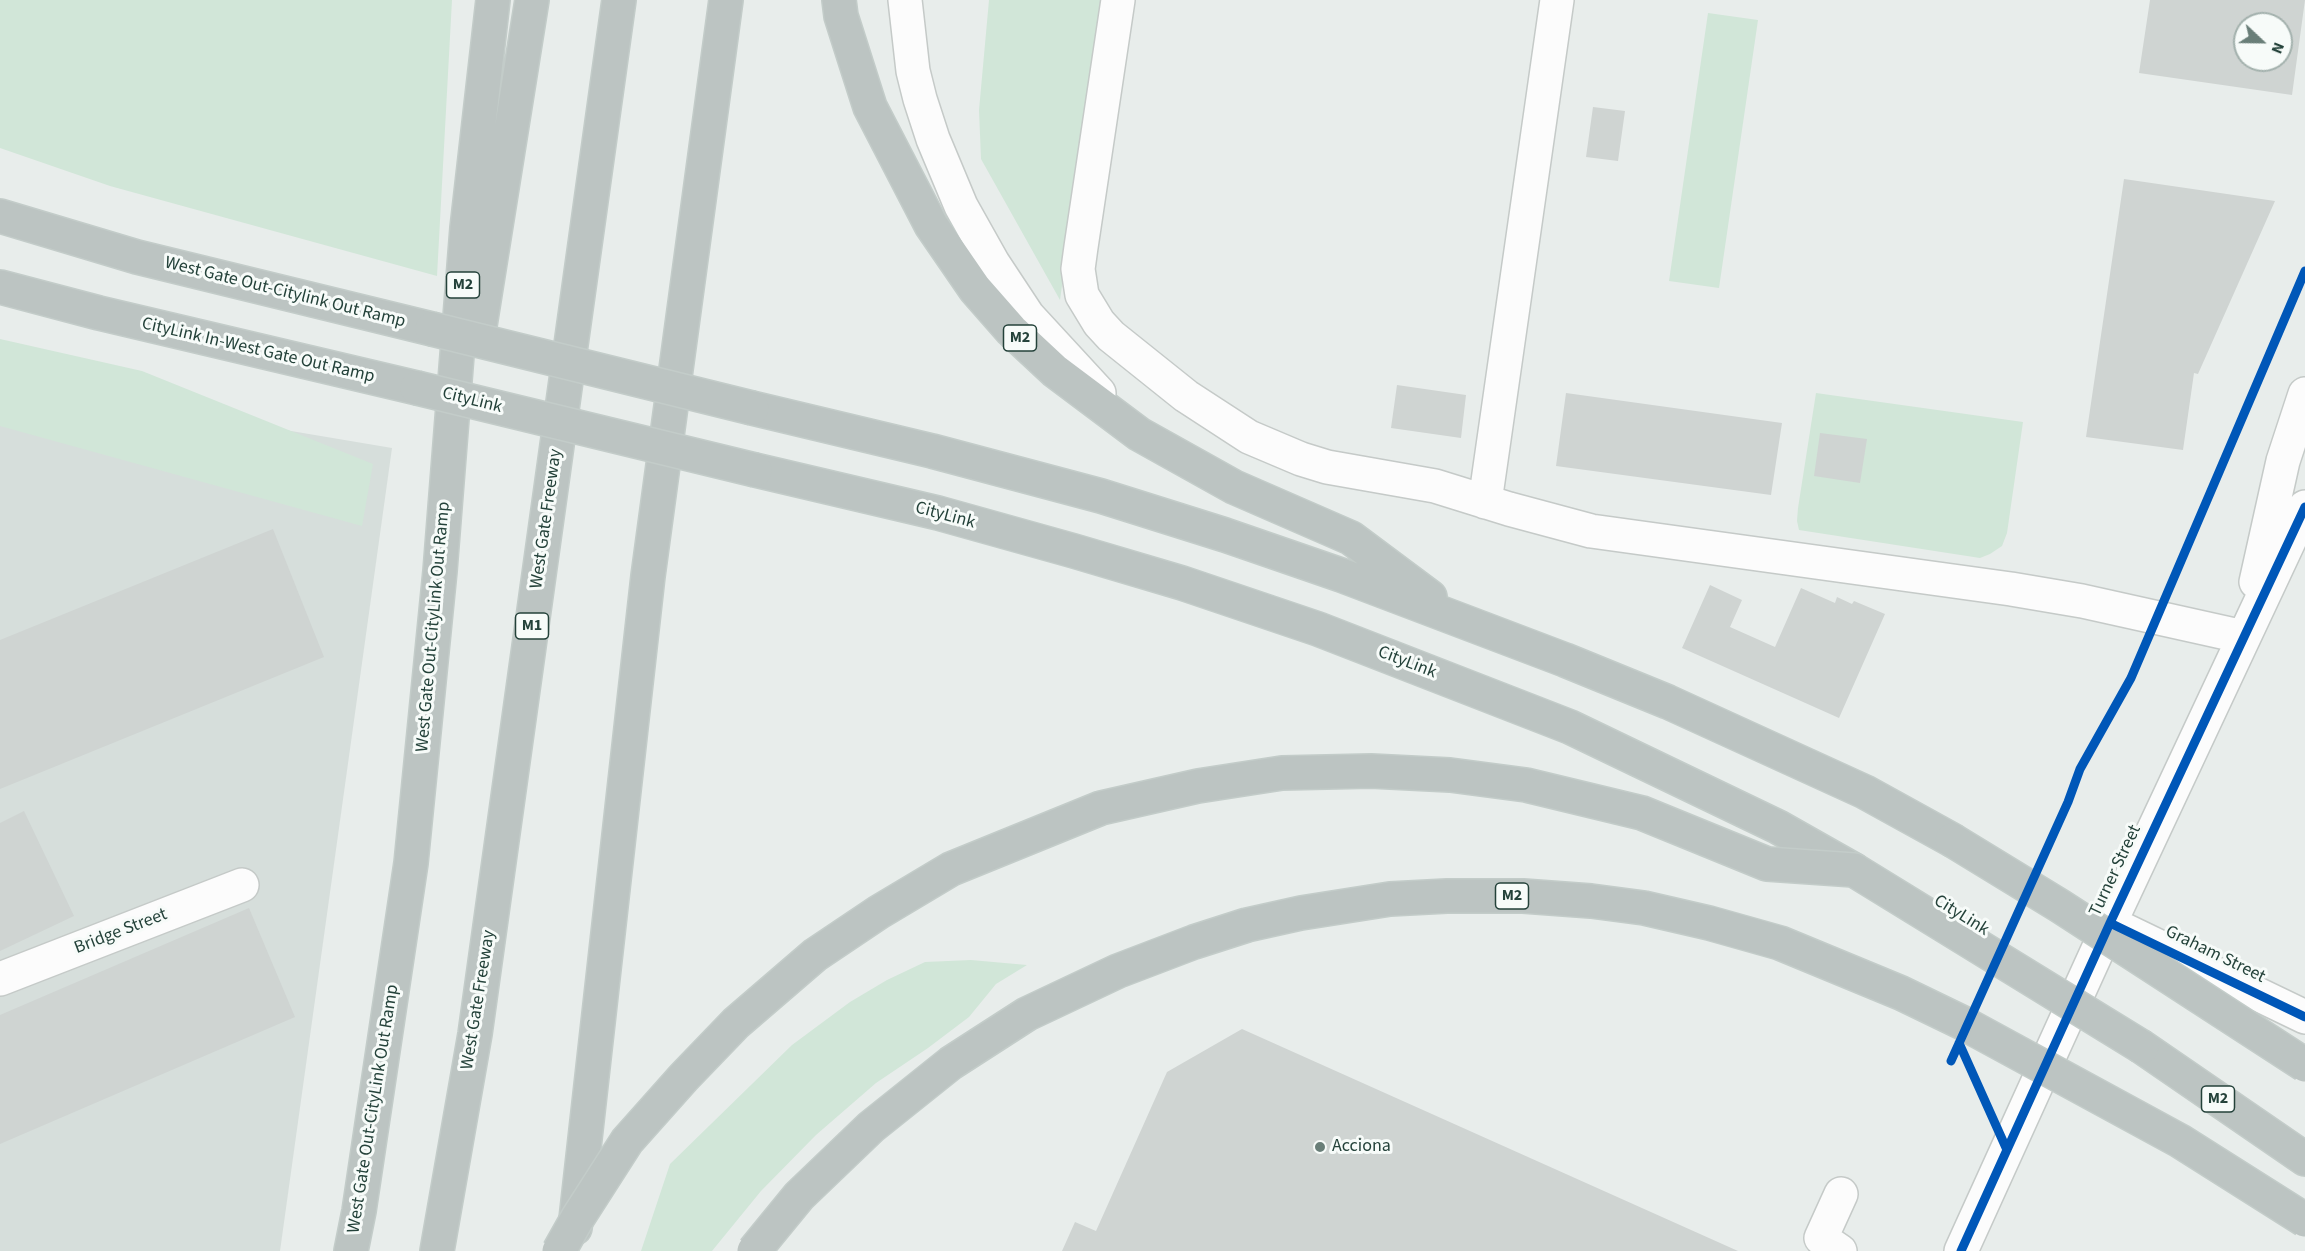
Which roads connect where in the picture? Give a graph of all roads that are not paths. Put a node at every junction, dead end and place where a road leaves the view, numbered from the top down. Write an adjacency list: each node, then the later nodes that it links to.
1 (492, 0): 16 (highway, West Gate Out-CityLink Out Ramp / M2)
2 (532, 0): 16 (highway)
3 (619, 0): 29 (highway, West Gate Freeway / M1)
4 (726, 0): 31 (highway)
5 (839, 0): 13 (highway, M2)
6 (905, 0): 13 (street)
7 (1118, 0): 14 (street)
8 (1557, 0): 14 (street)
9 (0, 216): 17 (highway, West Gate Out-Citylink Out Ramp / M2, bridge)
10 (0, 287): 11 (highway, CityLink In-West Gate Out Ramp / M2)
11 (417, 388): 19 (highway, CityLink / M2, bridge)
12 (2305, 394): 18 (street)
13 (1139, 434): 17 (highway, M2)
14 (1485, 502): 18 (street)
15 (2305, 507): 18 (street, Turner Street)
16 (440, 571): 28 (highway, West Gate Out-CityLink Out Ramp)
17 (1460, 620): 24 (highway, M2, bridge)
18 (2244, 637): 21 (street, Turner Street)
19 (1854, 870): 25 (highway, CityLink / M2, bridge); 30 (highway, M2, bridge)
20 (242, 885): 22 (street, Bridge Street)
21 (2110, 924): 23 (street, Graham Street); 34 (street, Turner Street)
22 (0, 979)
23 (2305, 1017)
24 (2305, 1065)
25 (2305, 1159)
26 (1841, 1194): 33 (street)
27 (2305, 1220): 32 (highway, M2, bridge)
28 (351, 1251)
29 (437, 1251)
30 (559, 1251)
31 (572, 1251)
32 (754, 1251)
33 (1840, 1251)
34 (1961, 1251)

